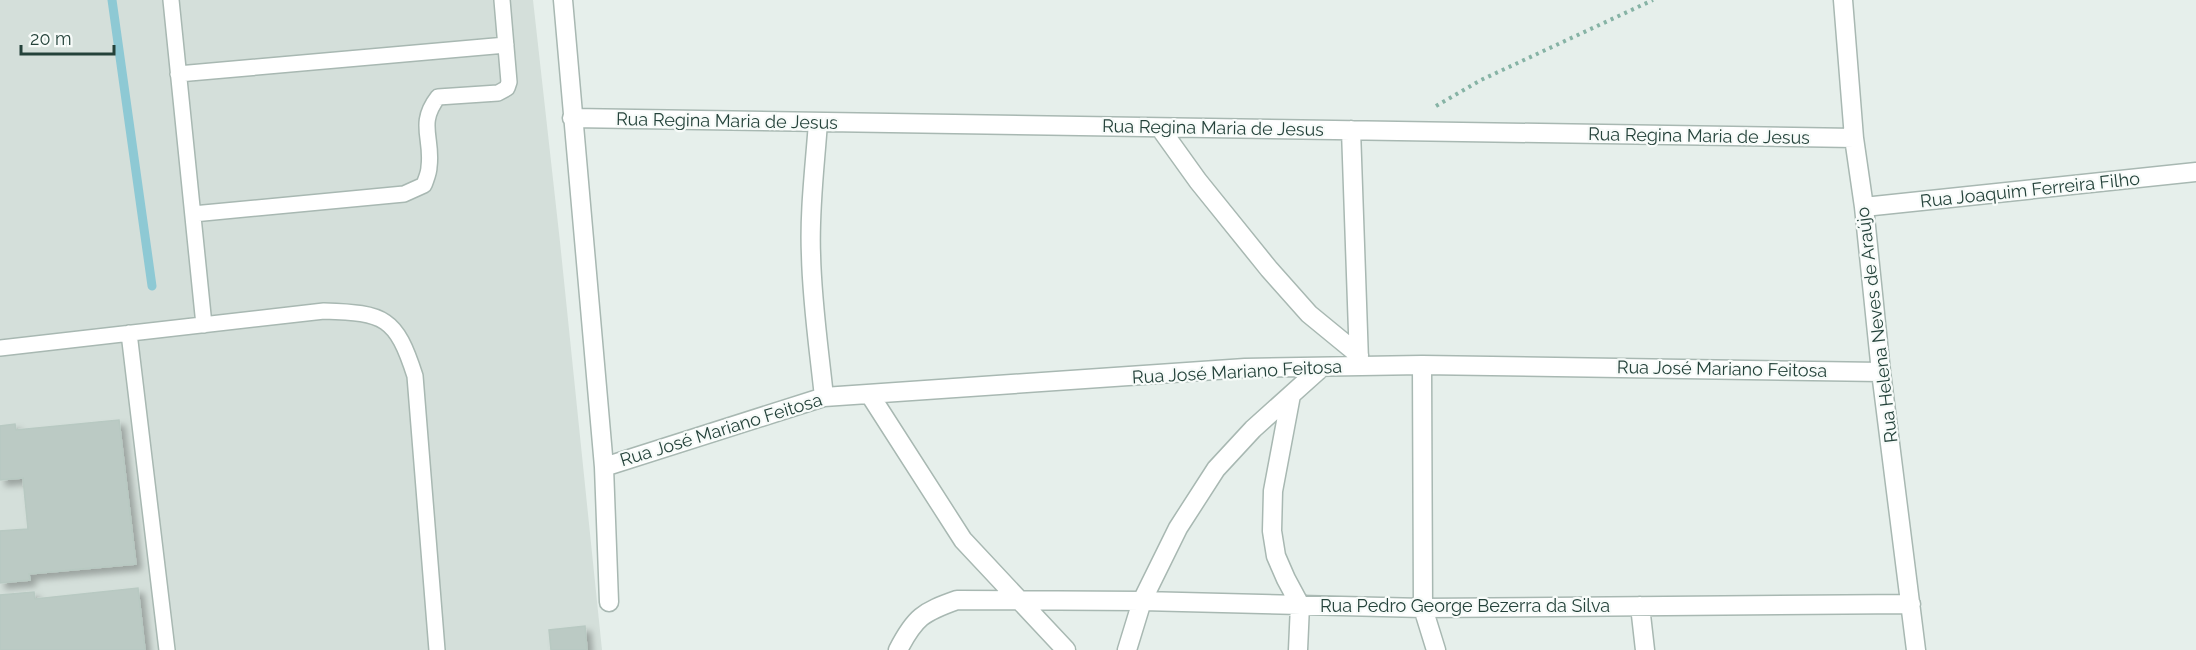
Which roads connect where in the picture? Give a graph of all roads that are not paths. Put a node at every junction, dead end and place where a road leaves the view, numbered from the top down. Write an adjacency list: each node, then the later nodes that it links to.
1 (171, 0): 6 (lane)
2 (502, 0): 5 (lane)
3 (563, 0): 7 (street)
4 (1843, 0): 11 (street, Rua Helena Neves de Araújo)
5 (506, 45): 6 (lane); 14 (lane)
6 (178, 75): 14 (lane)
7 (572, 118): 8 (street, Rua Regina Maria de Jesus); 25 (street)
8 (818, 122): 9 (street, Rua Regina Maria de Jesus); 24 (street)
9 (1160, 128): 10 (street, Rua Regina Maria de Jesus); 18 (street)
10 (1351, 130): 11 (street, Rua Regina Maria de Jesus); 18 (street)
11 (1854, 138): 13 (street, Rua Helena Neves de Araújo)
12 (2196, 172): 13 (street, Rua Joaquim Ferreira Filho)
13 (1864, 207): 21 (street, Rua Helena Neves de Araújo)
14 (193, 214): 15 (lane)
15 (204, 325): 16 (lane); 34 (lane)
16 (129, 333): 17 (lane); 33 (lane)
17 (0, 348)
18 (1359, 361): 19 (street, Rua José Mariano Feitosa); 20 (street, Rua José Mariano Feitosa)
19 (1422, 365): 21 (street, Rua José Mariano Feitosa); 32 (street)
20 (1322, 367): 22 (street, Rua José Mariano Feitosa); 23 (street)
21 (1881, 372): 29 (street, Rua Helena Neves de Araújo)
22 (870, 394): 24 (street, Rua José Mariano Feitosa); 26 (street)
23 (1291, 395): 28 (street); 30 (street)
24 (824, 397): 25 (street, Rua José Mariano Feitosa)
25 (603, 466): 27 (street)
26 (1018, 600): 28 (street, Rua Pedro George Bezerra da Silva); 35 (street, Rua Pedro George Bezerra da Silva); 36 (street)
27 (609, 602)
28 (1142, 602): 30 (street, Rua Pedro George Bezerra da Silva); 37 (street)
29 (1911, 604): 31 (street, Rua Pedro George Bezerra da Silva); 41 (street, Rua Helena Neves de Araújo)
30 (1300, 605): 32 (street, Rua Pedro George Bezerra da Silva); 38 (street)
31 (1640, 606): 32 (street, Rua Pedro George Bezerra da Silva); 40 (street)
32 (1423, 608): 39 (street)
33 (167, 650)
34 (437, 650)
35 (898, 650)
36 (1066, 650)
37 (1127, 650)
38 (1298, 650)
39 (1437, 650)
40 (1645, 650)
41 (1916, 650)

